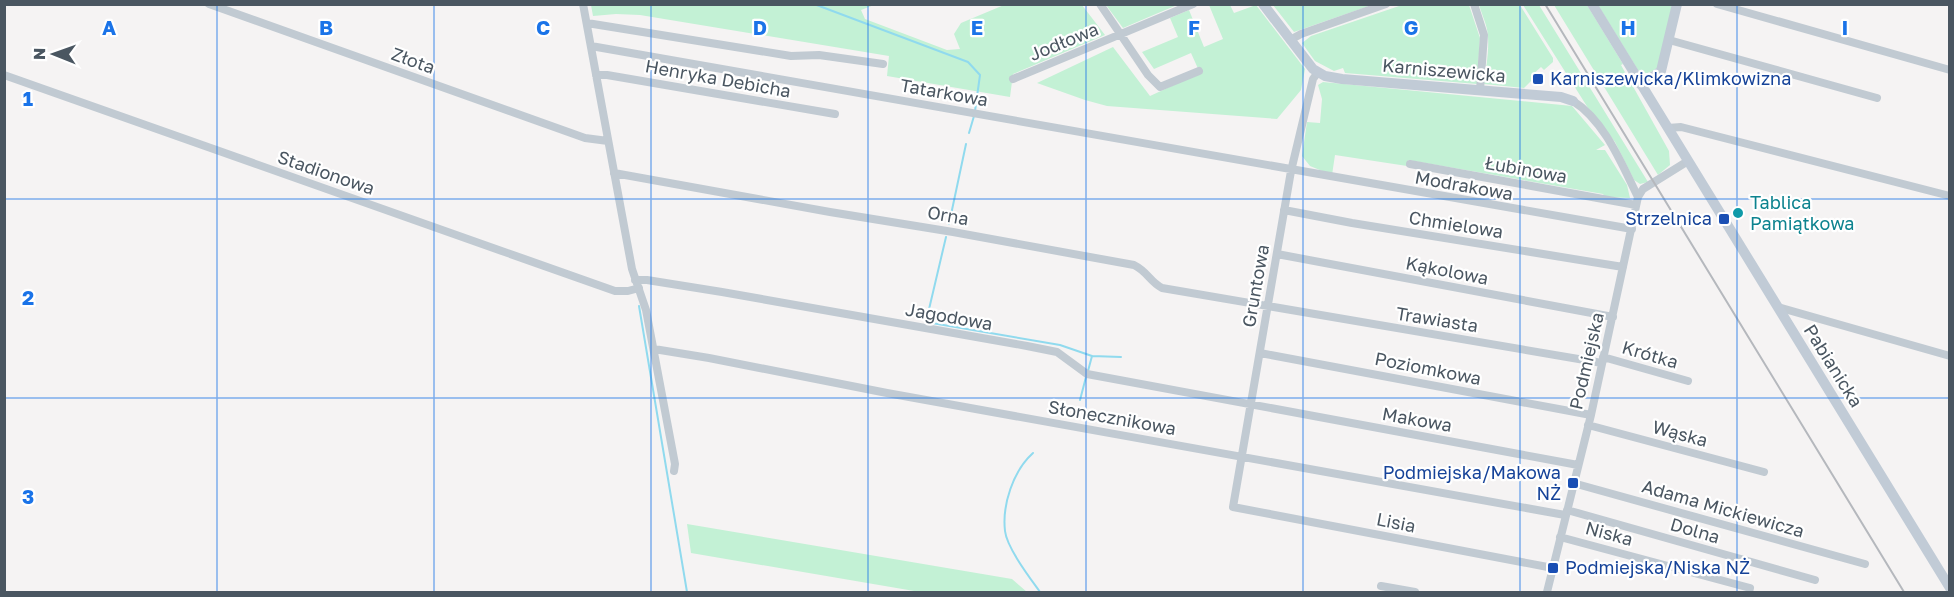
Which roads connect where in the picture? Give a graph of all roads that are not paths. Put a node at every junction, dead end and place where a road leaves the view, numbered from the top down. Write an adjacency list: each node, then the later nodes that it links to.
1 (209, 4): 29 (street, Złota)
2 (584, 4): 11 (street)
3 (1100, 4): 12 (street)
4 (1193, 4): 12 (street, Jodłowa)
5 (1263, 4): 13 (main road)
6 (1386, 4): 13 (street)
7 (1474, 4): 24 (street)
8 (1592, 4): 23 (main road, Pabianicka)
9 (1677, 4): 14 (main road)
10 (1717, 4): 17 (street)
11 (587, 23): 15 (street); 16 (street)
12 (1119, 35): 18 (street); 22 (street, Jodłowa)
13 (1290, 40): 19 (main road)
14 (1669, 40): 23 (main road); 25 (street)
15 (591, 46): 21 (street); 32 (street, Tatarkowa)
16 (883, 64)
17 (1950, 70)
18 (1199, 71)
19 (1318, 72): 24 (main road, Karniszewicka); 32 (street, Gruntowa)
20 (4, 75): 40 (street, Stadionowa)
21 (596, 75): 27 (street, Henryka Debicha); 29 (street)
22 (1013, 79)
23 (1641, 85): 28 (main road, Pabianicka)
24 (1480, 90): 26 (main road, Karniszewicka)
25 (1877, 98)
26 (1573, 101): 35 (street, Karniszewicka)
27 (835, 114)
28 (1668, 128): 30 (main road, Pabianicka); 34 (street)
29 (608, 141): 33 (street)
30 (1688, 161): 35 (street); 42 (main road, Pabianicka)
31 (1410, 165): 35 (street, Łubinowa)
32 (1291, 171): 36 (street, Gruntowa); 37 (street, Modrakowa)
33 (614, 173): 40 (street); 41 (street, Orna)
34 (1950, 196)
35 (1637, 201): 37 (street, Podmiejska)
36 (1284, 210): 38 (street, Gruntowa); 39 (street, Chmielowa)
37 (1632, 229): 39 (street, Podmiejska)
38 (1277, 254): 41 (street, Gruntowa); 43 (street, Kąkolowa)
39 (1623, 267): 43 (street, Podmiejska)
40 (637, 284): 44 (street); 49 (street, Jagodowa)
41 (1266, 307): 45 (street, Gruntowa); 47 (street, Trawiasta)
42 (1778, 308): 46 (street); 64 (main road, Pabianicka)
43 (1612, 316): 47 (street, Podmiejska)
44 (654, 349): 52 (street, Słonecznikowa); 54 (street)
45 (1260, 353): 49 (street, Gruntowa); 50 (street, Poziomkowa)
46 (1950, 356)
47 (1603, 360): 48 (street, Krótka); 50 (street, Podmiejska)
48 (1688, 381)
49 (1251, 405): 52 (street, Gruntowa); 53 (street, Makowa)
50 (1591, 415): 51 (street, Podmiejska)
51 (1588, 425): 53 (street, Podmiejska); 55 (street, Wąska)
52 (1242, 456): 57 (street, Gruntowa); 58 (street, Słonecznikowa)
53 (1578, 465): 56 (street, Podmiejska)
54 (674, 471)
55 (1764, 472)
56 (1573, 483): 58 (street, Podmiejska); 60 (street, Adama Mickiewicza)
57 (1233, 507): 61 (street, Lisia)
58 (1566, 513): 59 (street, Podmiejska); 62 (street, Dolna)
59 (1560, 537): 61 (street, Podmiejska); 67 (street, Niska)
60 (1864, 564)
61 (1552, 568): 66 (street, Podmiejska)
62 (1815, 580)
63 (1381, 586): 65 (street)
64 (1950, 588)
65 (1415, 592)
66 (1547, 592)
67 (1749, 592)

